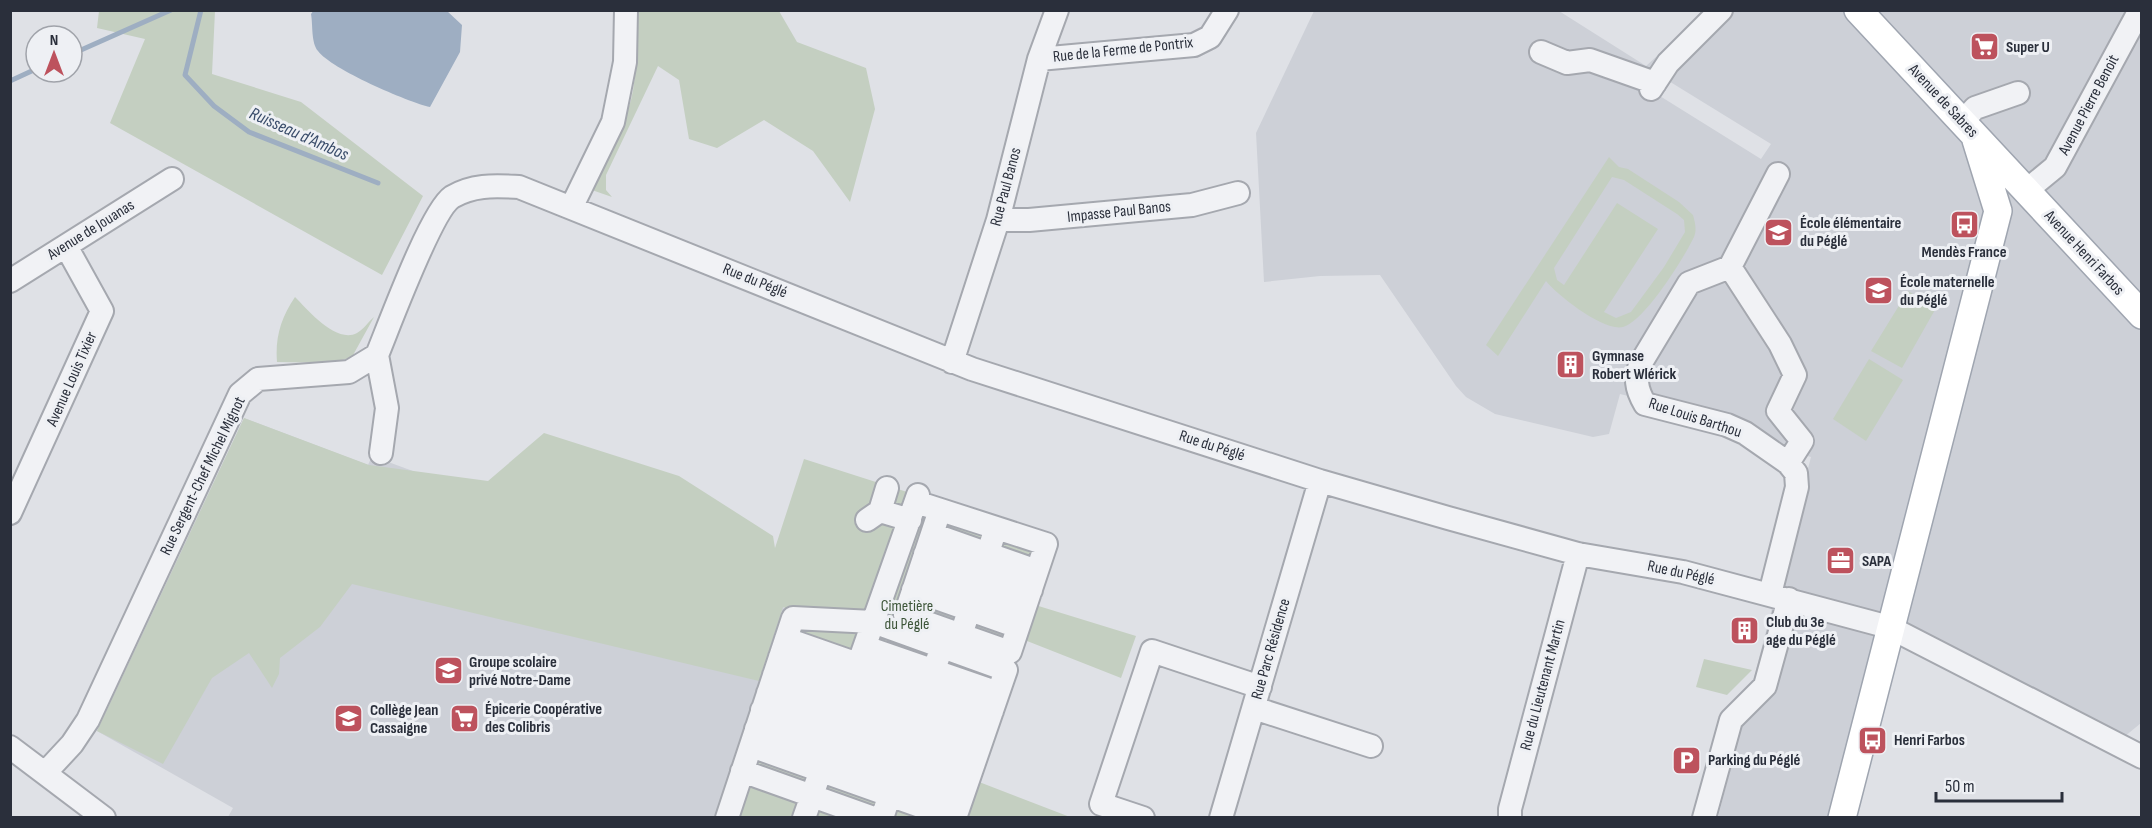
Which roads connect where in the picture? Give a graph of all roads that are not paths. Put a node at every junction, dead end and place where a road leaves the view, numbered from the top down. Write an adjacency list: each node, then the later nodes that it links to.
1 (626, 10): 15 (street)
2 (1057, 10): 8 (street, Rue Paul Banos)
3 (1227, 10): 8 (street, Rue de la Ferme de Pontrix)
4 (1708, 15): 7 (street)
5 (2139, 15): 13 (street, Avenue Pierre Benoit)
6 (1870, 16): 10 (main road, Avenue de Sabres)
7 (1541, 52)
8 (1039, 59): 17 (street, Rue Paul Banos)
9 (2018, 93): 10 (street)
10 (1968, 128): 13 (main road, Avenue de Sabres); 16 (main road)
11 (1778, 174): 19 (street)
12 (172, 179): 18 (street, Avenue de Jouanas)
13 (2027, 190): 16 (main road); 21 (main road, Avenue Henri Farbos)
14 (1238, 193): 17 (street, Impasse Paul Banos)
15 (572, 206): 22 (street, Rue du Péglé); 23 (street, Rue du Péglé)
16 (1998, 211): 38 (main road)
17 (998, 220): 23 (street, Rue Paul Banos)
18 (66, 246): 20 (street, Avenue de Jouanas); 30 (street, Avenue Louis Tixier)
19 (1730, 267): 25 (street); 25 (street, Rue Louis Barthou)
20 (10, 281)
21 (2142, 315)
22 (377, 355): 24 (street); 49 (street, Rue Sergent-Chef Michel Mignot)
23 (952, 362): 26 (street, Rue du Péglé)
24 (381, 453)
25 (1788, 463): 35 (street)
26 (1320, 481): 32 (street, Rue du Péglé); 41 (street, Rue Parc Résidence)
27 (887, 488): 28 (street)
28 (915, 506): 29 (street); 37 (street)
29 (940, 510): 31 (street); 33 (street)
30 (10, 513)
31 (996, 528): 34 (street); 36 (street)
32 (1578, 554): 35 (street, Rue du Péglé); 59 (street, Rue du Lieutenant Martin)
33 (923, 562): 34 (street); 34 (street); 39 (street)
34 (978, 582): 36 (street); 36 (street); 39 (street)
35 (1780, 597): 38 (street, Rue du Péglé); 60 (street)
36 (1028, 599): 39 (street)
37 (873, 622): 39 (street); 40 (street); 42 (street)
38 (1889, 627): 46 (street, Rue du Péglé); 61 (main road)
39 (951, 641): 43 (street); 47 (street)
40 (768, 693): 42 (street); 42 (street); 42 (street); 42 (street); 48 (street)
41 (1257, 698): 44 (street); 51 (street); 58 (street, Rue Parc Résidence)
42 (843, 709): 43 (street); 43 (street); 43 (street); 43 (street); 50 (street)
43 (912, 733): 47 (street); 47 (street); 47 (street); 47 (street); 56 (street)
44 (1371, 746)
45 (10, 747): 49 (street)
46 (2142, 757)
47 (974, 762)
48 (742, 771): 50 (street); 53 (street)
49 (46, 772): 52 (street)
50 (812, 796): 54 (street); 55 (street)
51 (1099, 811): 57 (street)
52 (105, 818)
53 (727, 818)
54 (804, 818)
55 (874, 818)
56 (882, 818)
57 (1143, 818)
58 (1221, 818)
59 (1510, 818)
60 (1704, 818)
61 (1842, 818)

